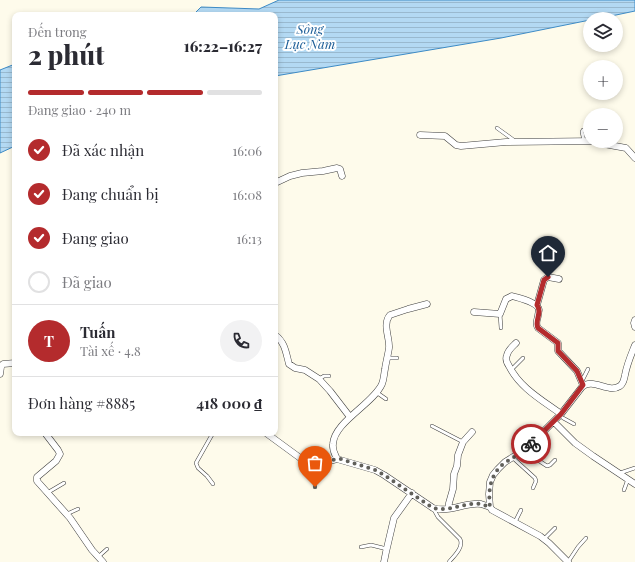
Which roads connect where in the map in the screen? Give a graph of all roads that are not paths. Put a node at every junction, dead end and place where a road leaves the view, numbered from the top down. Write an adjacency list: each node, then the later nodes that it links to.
1 (497, 128): 4 (lane)
2 (420, 135): 4 (street)
3 (583, 141): 4 (street)
4 (517, 142)
5 (623, 147): 6 (street)
6 (635, 158)
7 (342, 176): 8 (street)
8 (278, 182)
9 (559, 279): 11 (street)
10 (428, 304): 20 (street)
11 (537, 305): 13 (street); 29 (street)
12 (474, 312): 13 (street)
13 (500, 314): 15 (lane)
14 (635, 320): 16 (street)
15 (501, 328)
16 (635, 328)
17 (278, 337): 28 (street)
18 (516, 343): 25 (street)
19 (635, 345): 29 (street)
20 (387, 358): 21 (lane); 30 (street)
21 (396, 358)
22 (523, 358): 25 (lane)
23 (12, 363): 26 (street)
24 (588, 369): 29 (lane)
25 (511, 370): 32 (street)
26 (0, 374)
27 (329, 376): 28 (lane)
28 (319, 379): 33 (street)
29 (583, 383): 32 (street)
30 (376, 392): 31 (lane); 33 (street)
31 (386, 399)
32 (561, 416): 34 (street); 35 (lane)
33 (350, 417): 45 (street)
34 (554, 422): 42 (street); 49 (street)
35 (574, 424)
36 (432, 426): 41 (lane)
37 (472, 432): 41 (street)
38 (47, 436): 57 (street)
39 (210, 436): 52 (lane)
40 (270, 436): 47 (street)
41 (463, 442): 62 (street)
42 (524, 451): 44 (street); 46 (lane)
43 (316, 452): 47 (lane)
44 (513, 458): 55 (lane); 59 (street)
45 (337, 459): 47 (street); 58 (street)
46 (555, 460)
47 (317, 464): 54 (lane)
48 (635, 468): 49 (lane)
49 (620, 473): 50 (street)
50 (628, 479): 53 (street); 56 (lane)
51 (64, 483): 57 (lane)
52 (213, 484)
53 (635, 484)
54 (315, 487)
55 (533, 488)
56 (624, 490)
57 (47, 493): 64 (street)
58 (412, 493): 60 (street); 71 (street)
59 (490, 507): 62 (street); 65 (street)
60 (433, 508): 62 (street); 75 (lane)
61 (78, 509): 64 (lane)
62 (448, 509)
63 (522, 510): 65 (lane)
64 (67, 515): 72 (street)
65 (515, 522): 68 (street)
66 (555, 528): 68 (lane)
67 (586, 538): 76 (lane)
68 (544, 539): 76 (street)
69 (361, 547): 71 (lane)
70 (106, 549): 72 (lane)
71 (387, 549): 74 (street)
72 (98, 557): 73 (street)
73 (103, 562)
74 (384, 562)
75 (449, 562)
76 (568, 562)

